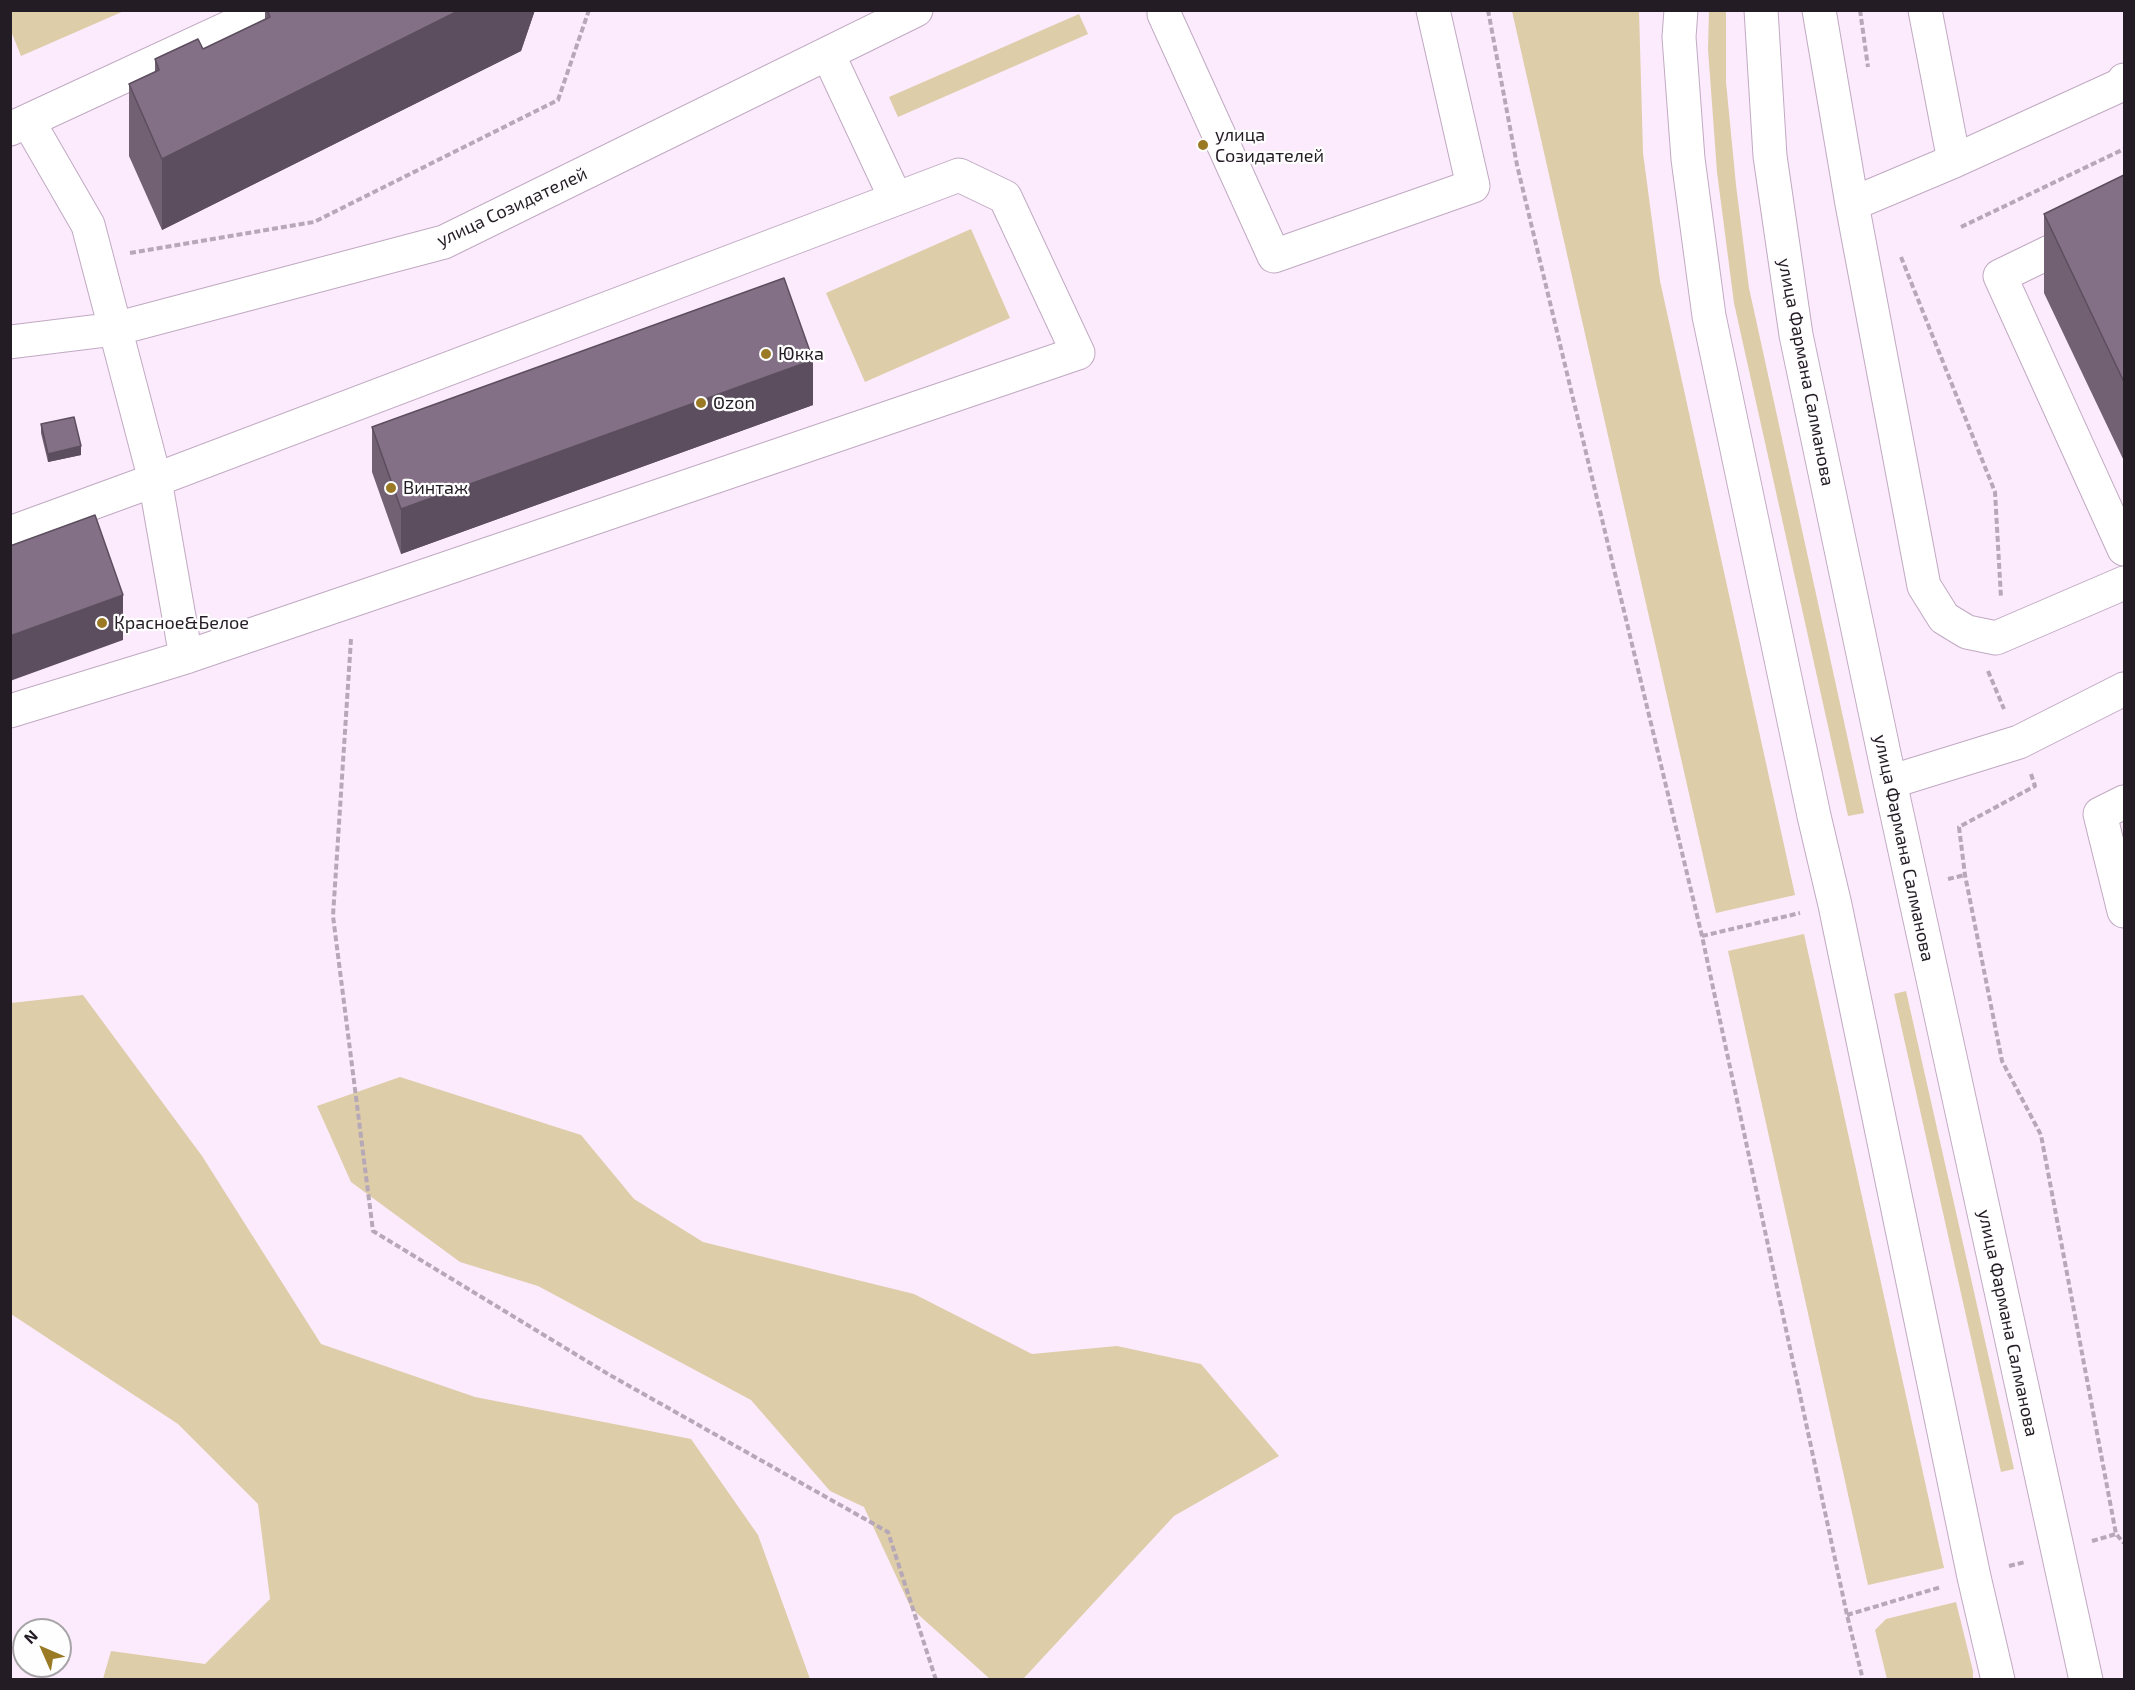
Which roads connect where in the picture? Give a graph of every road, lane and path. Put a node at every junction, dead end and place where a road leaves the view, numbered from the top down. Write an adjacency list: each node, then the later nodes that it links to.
1 (267, 10): 13 (street)
2 (589, 10): 20 (path)
3 (916, 10): 11 (street, улица Созидателей)
4 (1433, 10): 10 (street)
5 (1488, 10): 35 (path)
6 (1681, 10): 36 (street)
7 (1761, 10): 31 (street, улица Фармана Салманова)
8 (1819, 10): 17 (street)
9 (1925, 10): 15 (street)
10 (1165, 12)
11 (828, 54): 16 (street); 21 (street, улица Созидателей)
12 (2124, 80): 15 (street)
13 (19, 124): 20 (street)
14 (2124, 148): 19 (path)
15 (1954, 161): 17 (street)
16 (896, 199): 23 (street); 27 (street)
17 (1852, 204): 26 (street)
18 (2124, 216): 25 (street)
19 (1961, 227)
20 (97, 259): 21 (street)
21 (115, 329): 22 (street, улица Созидателей); 23 (street)
22 (10, 342)
23 (154, 480): 24 (street); 28 (street)
24 (10, 533)
25 (2124, 549)
26 (2124, 583)
27 (354, 600): 28 (street); 34 (path)
28 (186, 657): 30 (street)
29 (2124, 689): 31 (street)
30 (10, 711)
31 (1890, 782): 37 (street, улица Фармана Салманова)
32 (2124, 802): 33 (street)
33 (2124, 911)
34 (936, 1680)
35 (1863, 1680)
36 (1998, 1680)
37 (2086, 1680)

